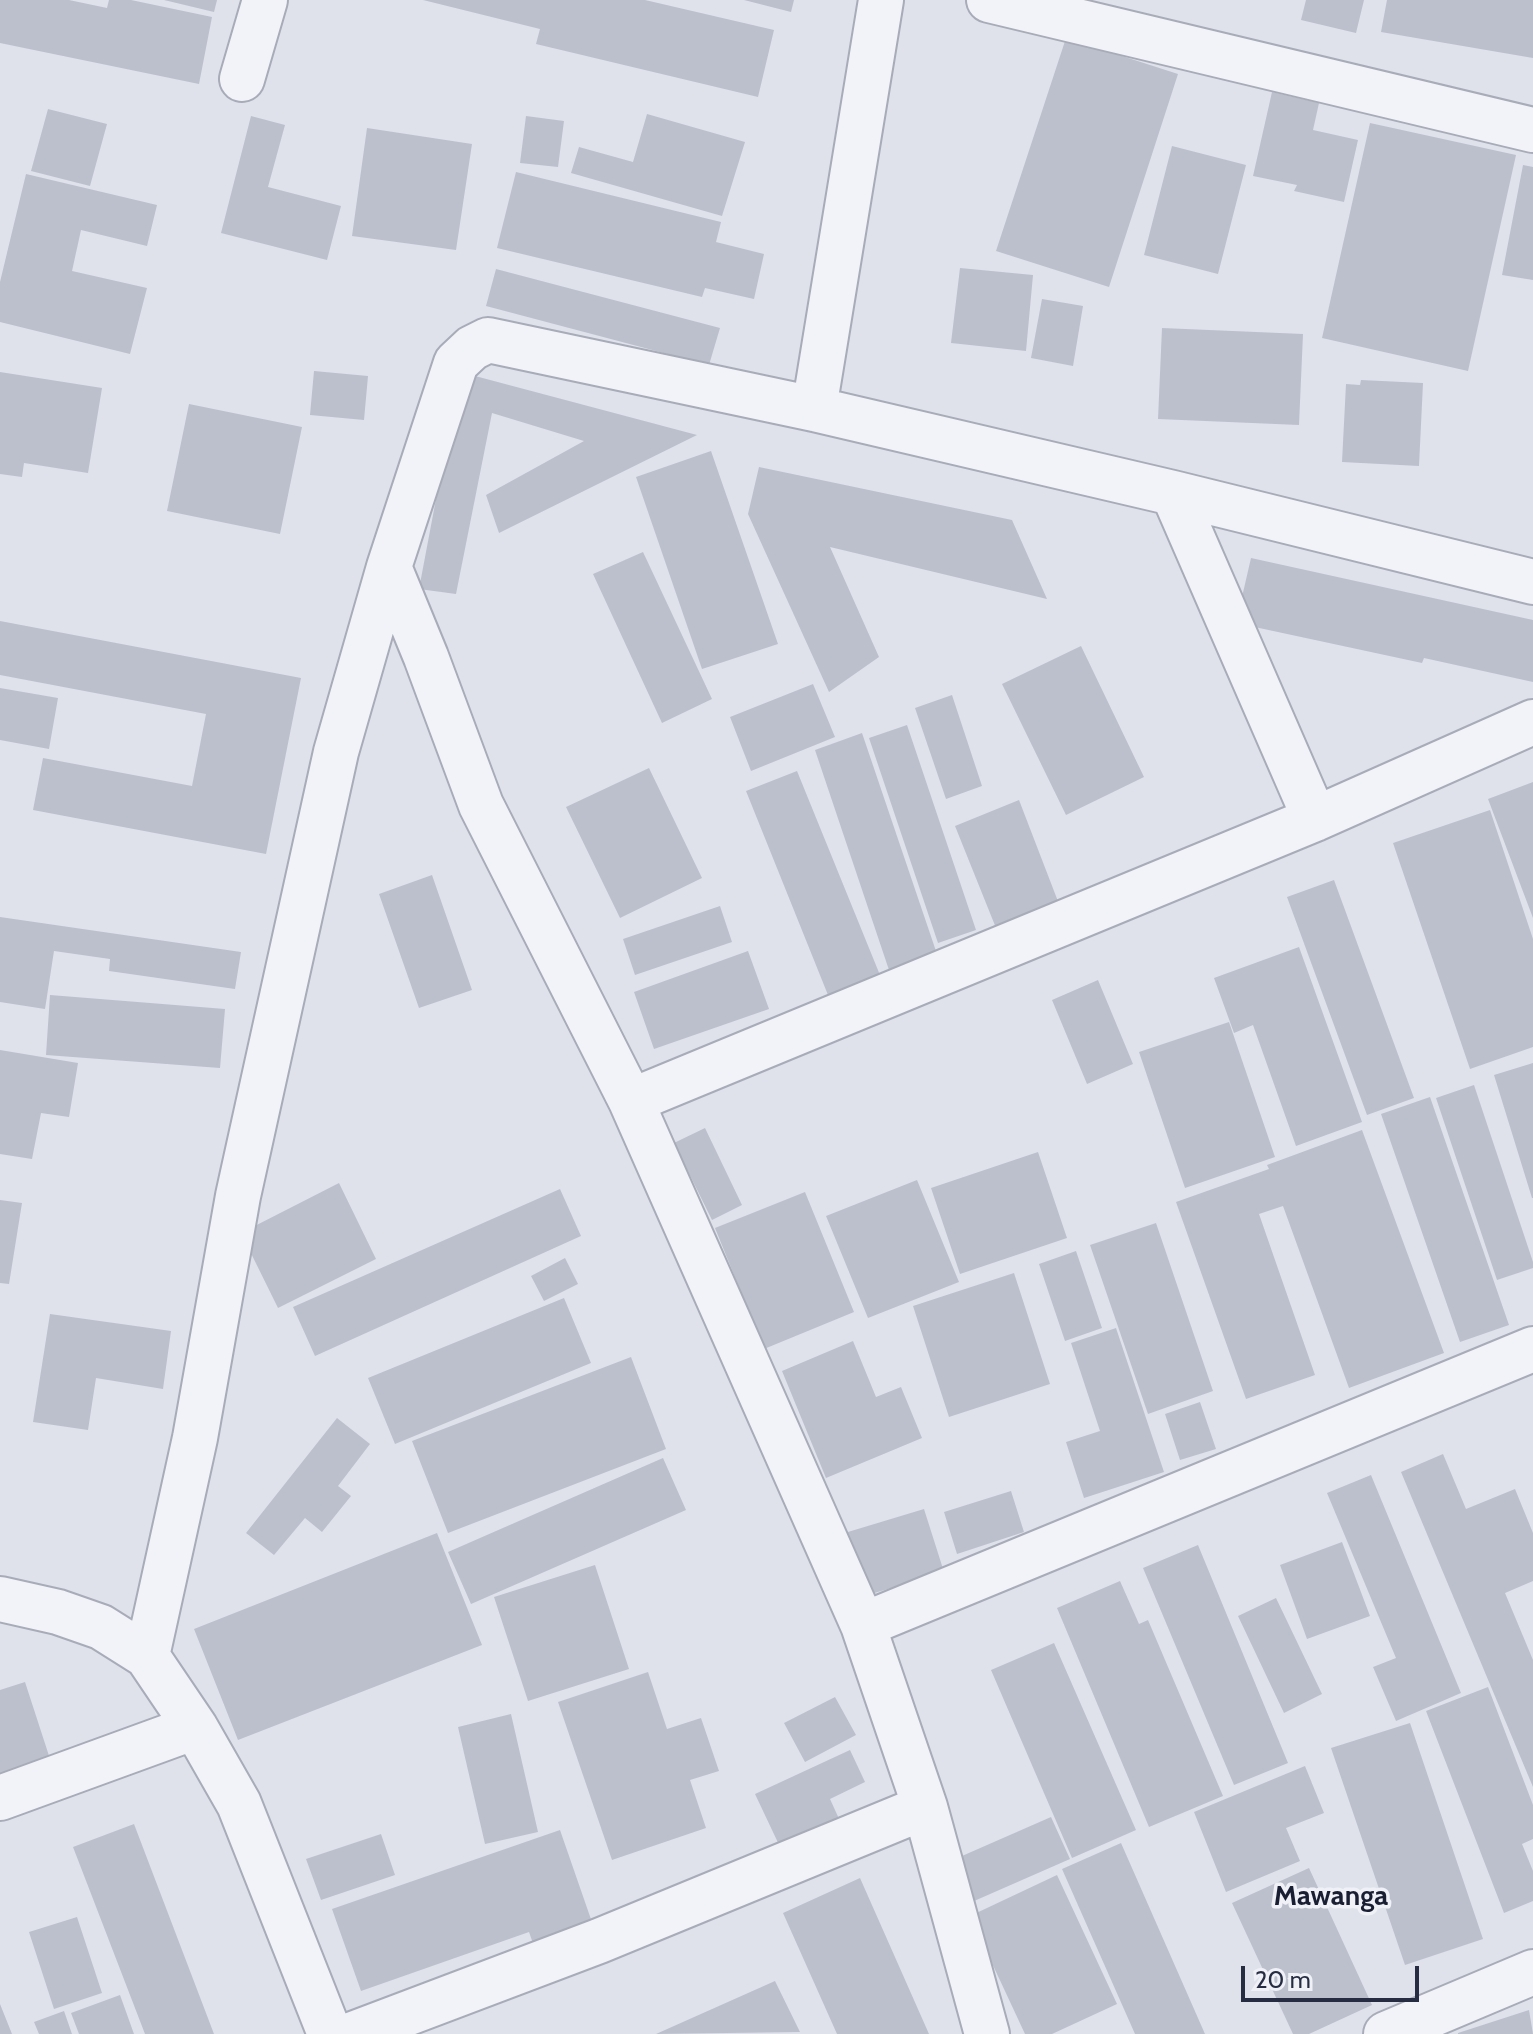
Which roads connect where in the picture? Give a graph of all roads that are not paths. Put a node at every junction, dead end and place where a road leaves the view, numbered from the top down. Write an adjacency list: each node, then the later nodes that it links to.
1 (265, 0): 4 (street)
2 (881, 0): 6 (street)
3 (989, 0): 5 (street)
4 (242, 79)
5 (1533, 130)
6 (814, 409): 7 (street); 8 (street)
7 (1173, 493): 9 (street); 11 (street)
8 (389, 567): 12 (street); 16 (street)
9 (1533, 582)
10 (1533, 722): 11 (street)
11 (1315, 819): 12 (street)
12 (631, 1101): 15 (street)
13 (1533, 1349): 15 (street)
14 (0, 1599): 16 (street)
15 (863, 1625): 19 (street)
16 (147, 1656): 17 (street)
17 (195, 1727): 18 (street); 21 (street)
18 (0, 1798)
19 (925, 1807): 22 (street); 23 (street)
20 (1533, 1972): 24 (street)
21 (330, 2034)
22 (353, 2034)
23 (987, 2034)
24 (1386, 2034)

